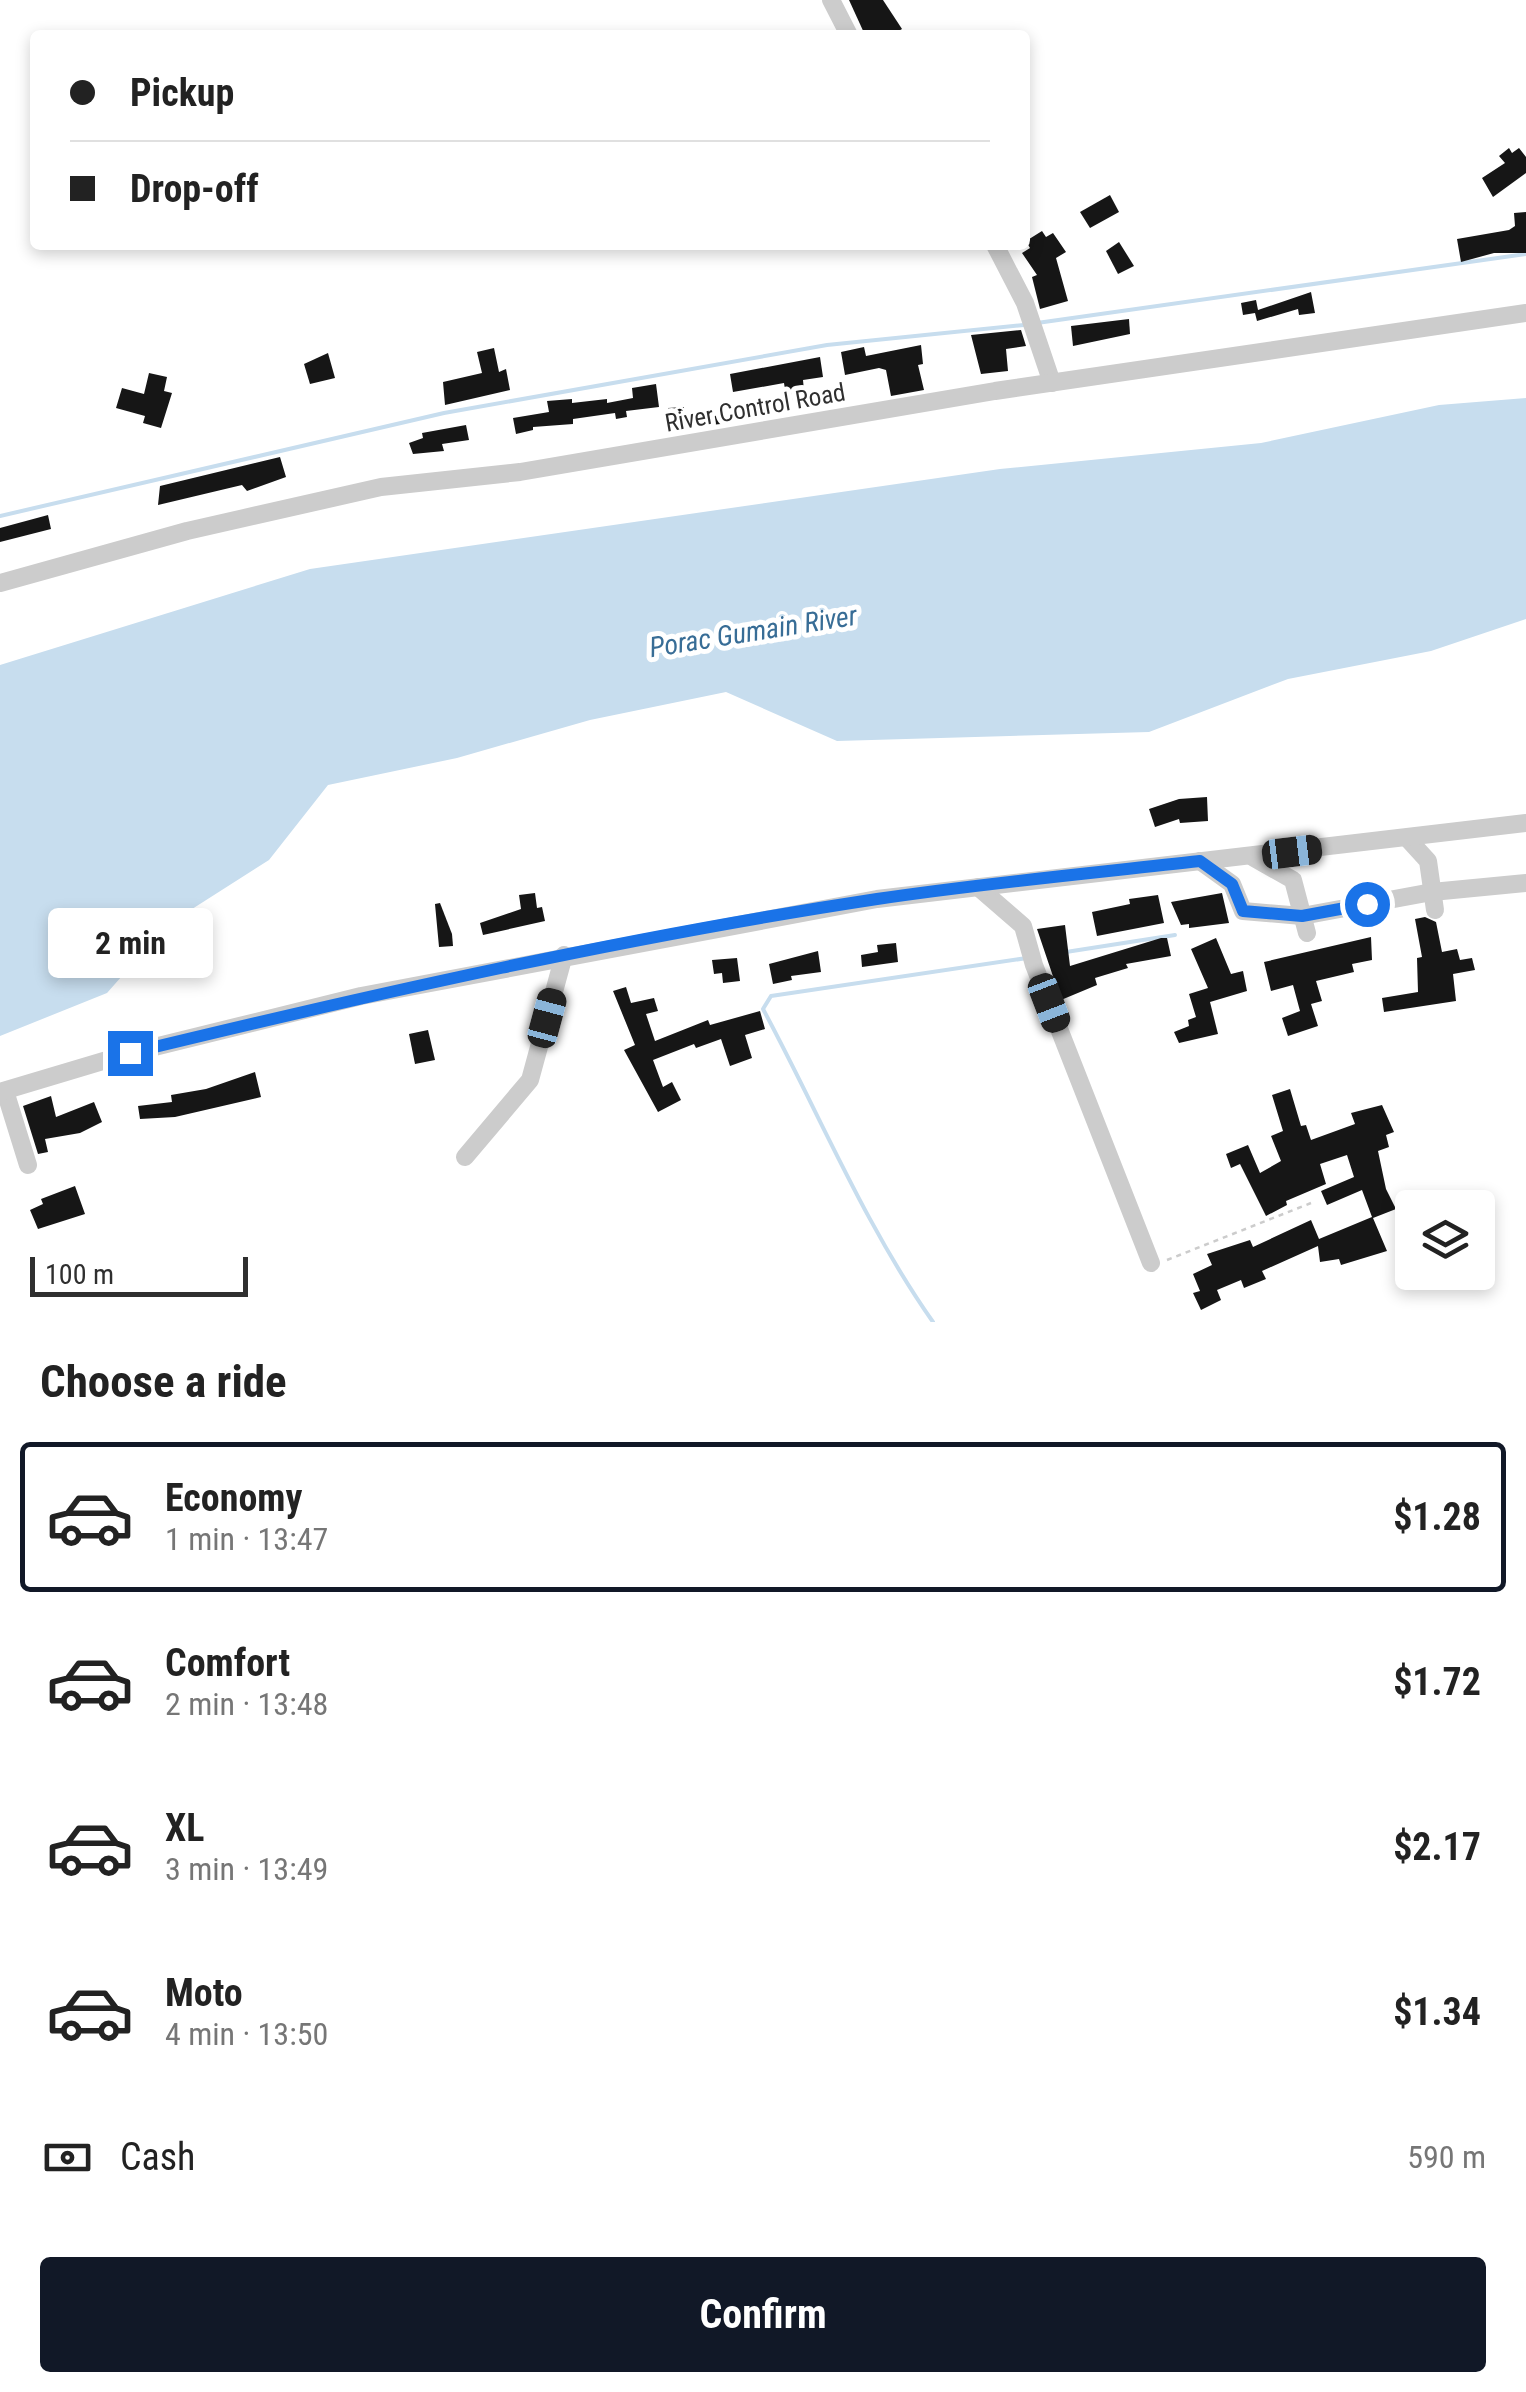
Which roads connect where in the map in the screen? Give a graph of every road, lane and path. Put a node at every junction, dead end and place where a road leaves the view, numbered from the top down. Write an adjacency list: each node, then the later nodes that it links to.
1 (832, 0): 2 (street)
2 (847, 30)
3 (998, 250): 5 (street)
4 (1526, 313): 5 (street, River Control Road)
5 (1052, 383): 6 (street, River Control Road)
6 (0, 583)
7 (1526, 823): 8 (street)
8 (1407, 838): 9 (street); 13 (street)
9 (1253, 858): 10 (street); 14 (street)
10 (1200, 861): 12 (street); 14 (street)
11 (1526, 882): 13 (street)
12 (978, 887): 15 (street); 20 (street)
13 (1434, 901): 14 (street)
14 (1304, 925)
15 (564, 955): 16 (street); 17 (street)
16 (2, 1091): 18 (street)
17 (465, 1157)
18 (28, 1165)
19 (1311, 1203): 20 (path)
20 (1150, 1263)

